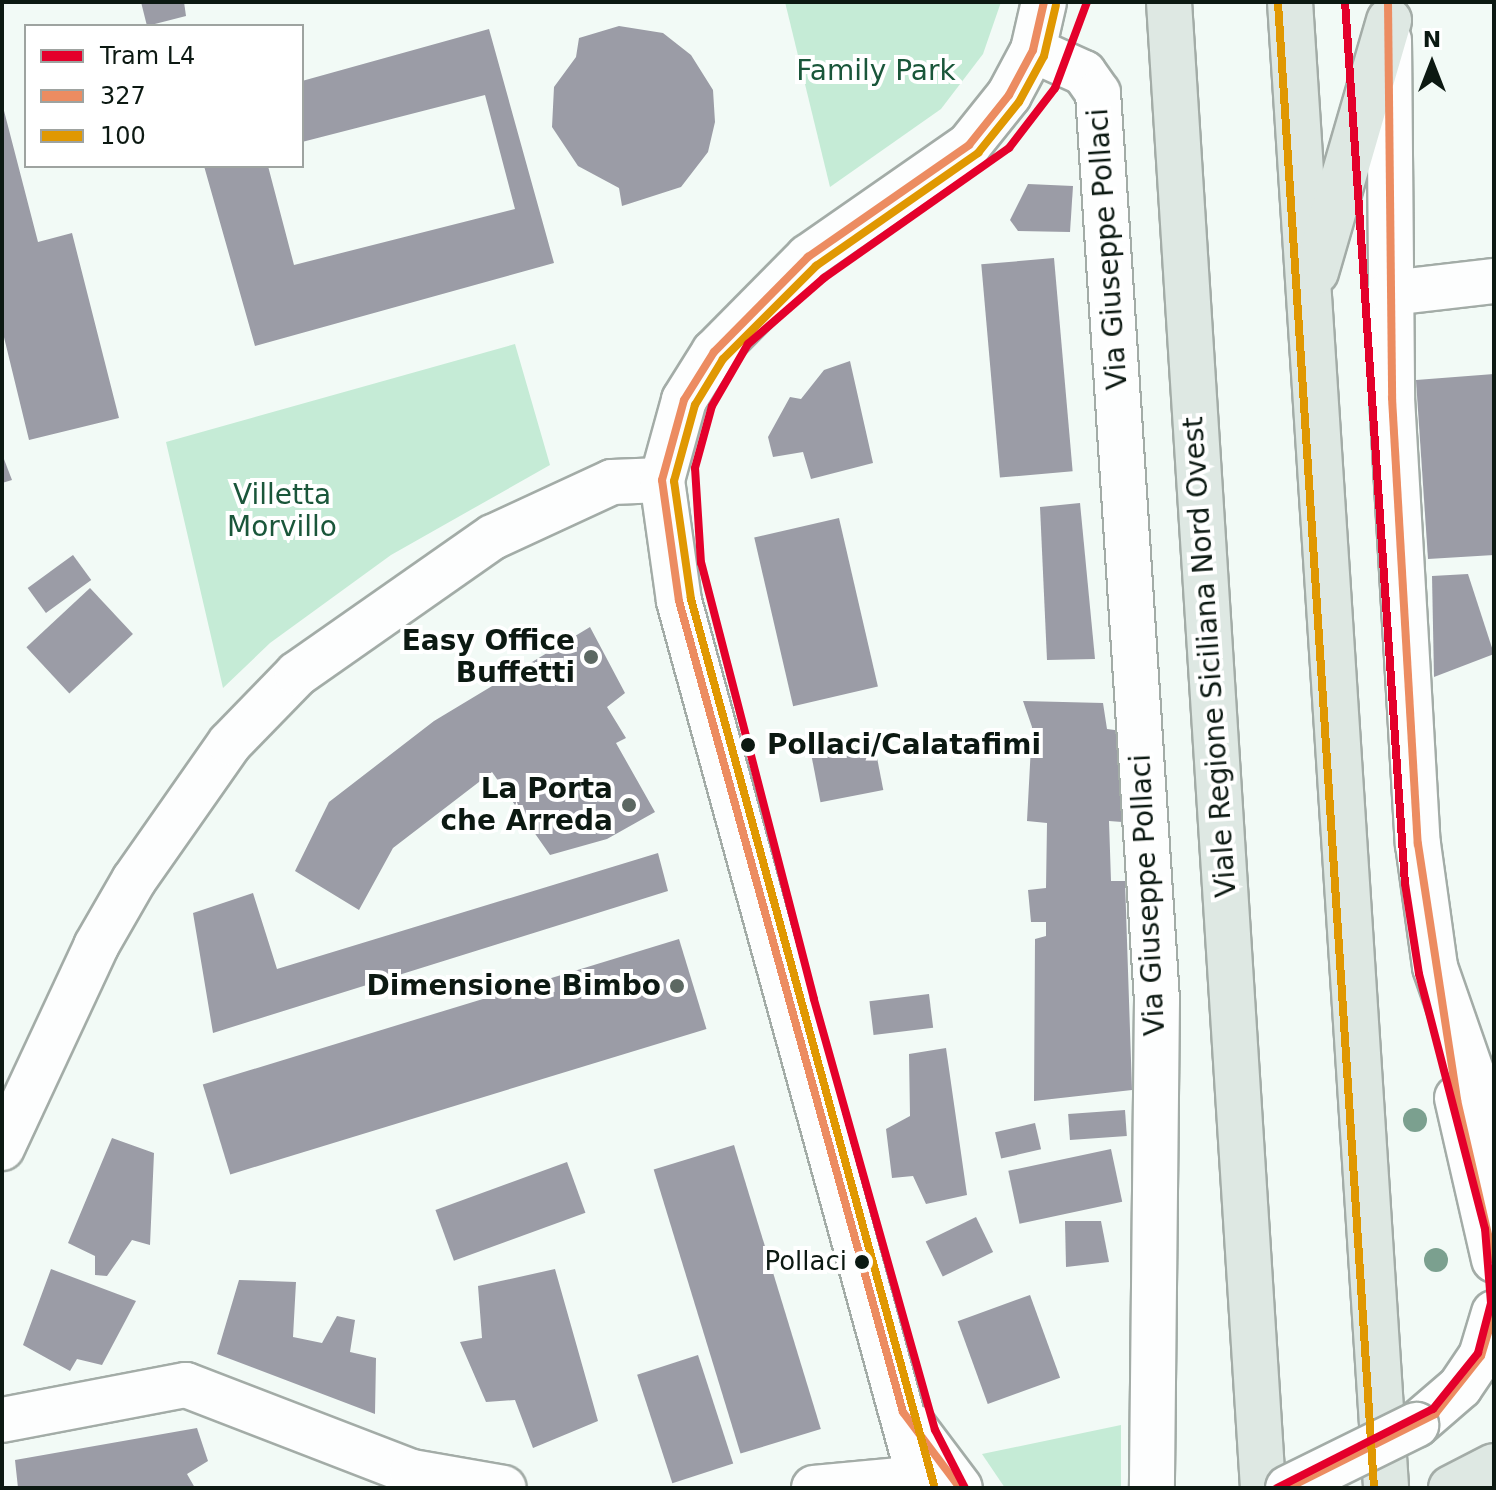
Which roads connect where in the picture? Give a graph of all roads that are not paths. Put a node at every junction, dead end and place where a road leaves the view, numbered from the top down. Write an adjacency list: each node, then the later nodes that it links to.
1 (1044, 2): 5 (street)
2 (1169, 2): 14 (main road, Viale Regione Siciliana Nord Ovest)
3 (1290, 2): 8 (main road)
4 (1388, 11): 7 (street); 8 (main road)
5 (1033, 50): 9 (street); 20 (street, Via Giuseppe Pollaci)
6 (1494, 281): 7 (street)
7 (1390, 293): 10 (street)
8 (1306, 305): 24 (main road)
9 (662, 480): 12 (street); 17 (street)
10 (1435, 967): 11 (street); 13 (street)
11 (1494, 1136)
12 (2, 1148)
13 (1494, 1260)
14 (1251, 1312): 21 (main road); 22 (main road)
15 (1494, 1313): 23 (street, bridge)
16 (2, 1420): 18 (street)
17 (933, 1485): 19 (street)
18 (504, 1488)
19 (814, 1488)
20 (1152, 1488)
21 (1244, 1488)
22 (1263, 1488)
23 (1288, 1488)
24 (1386, 1488)

